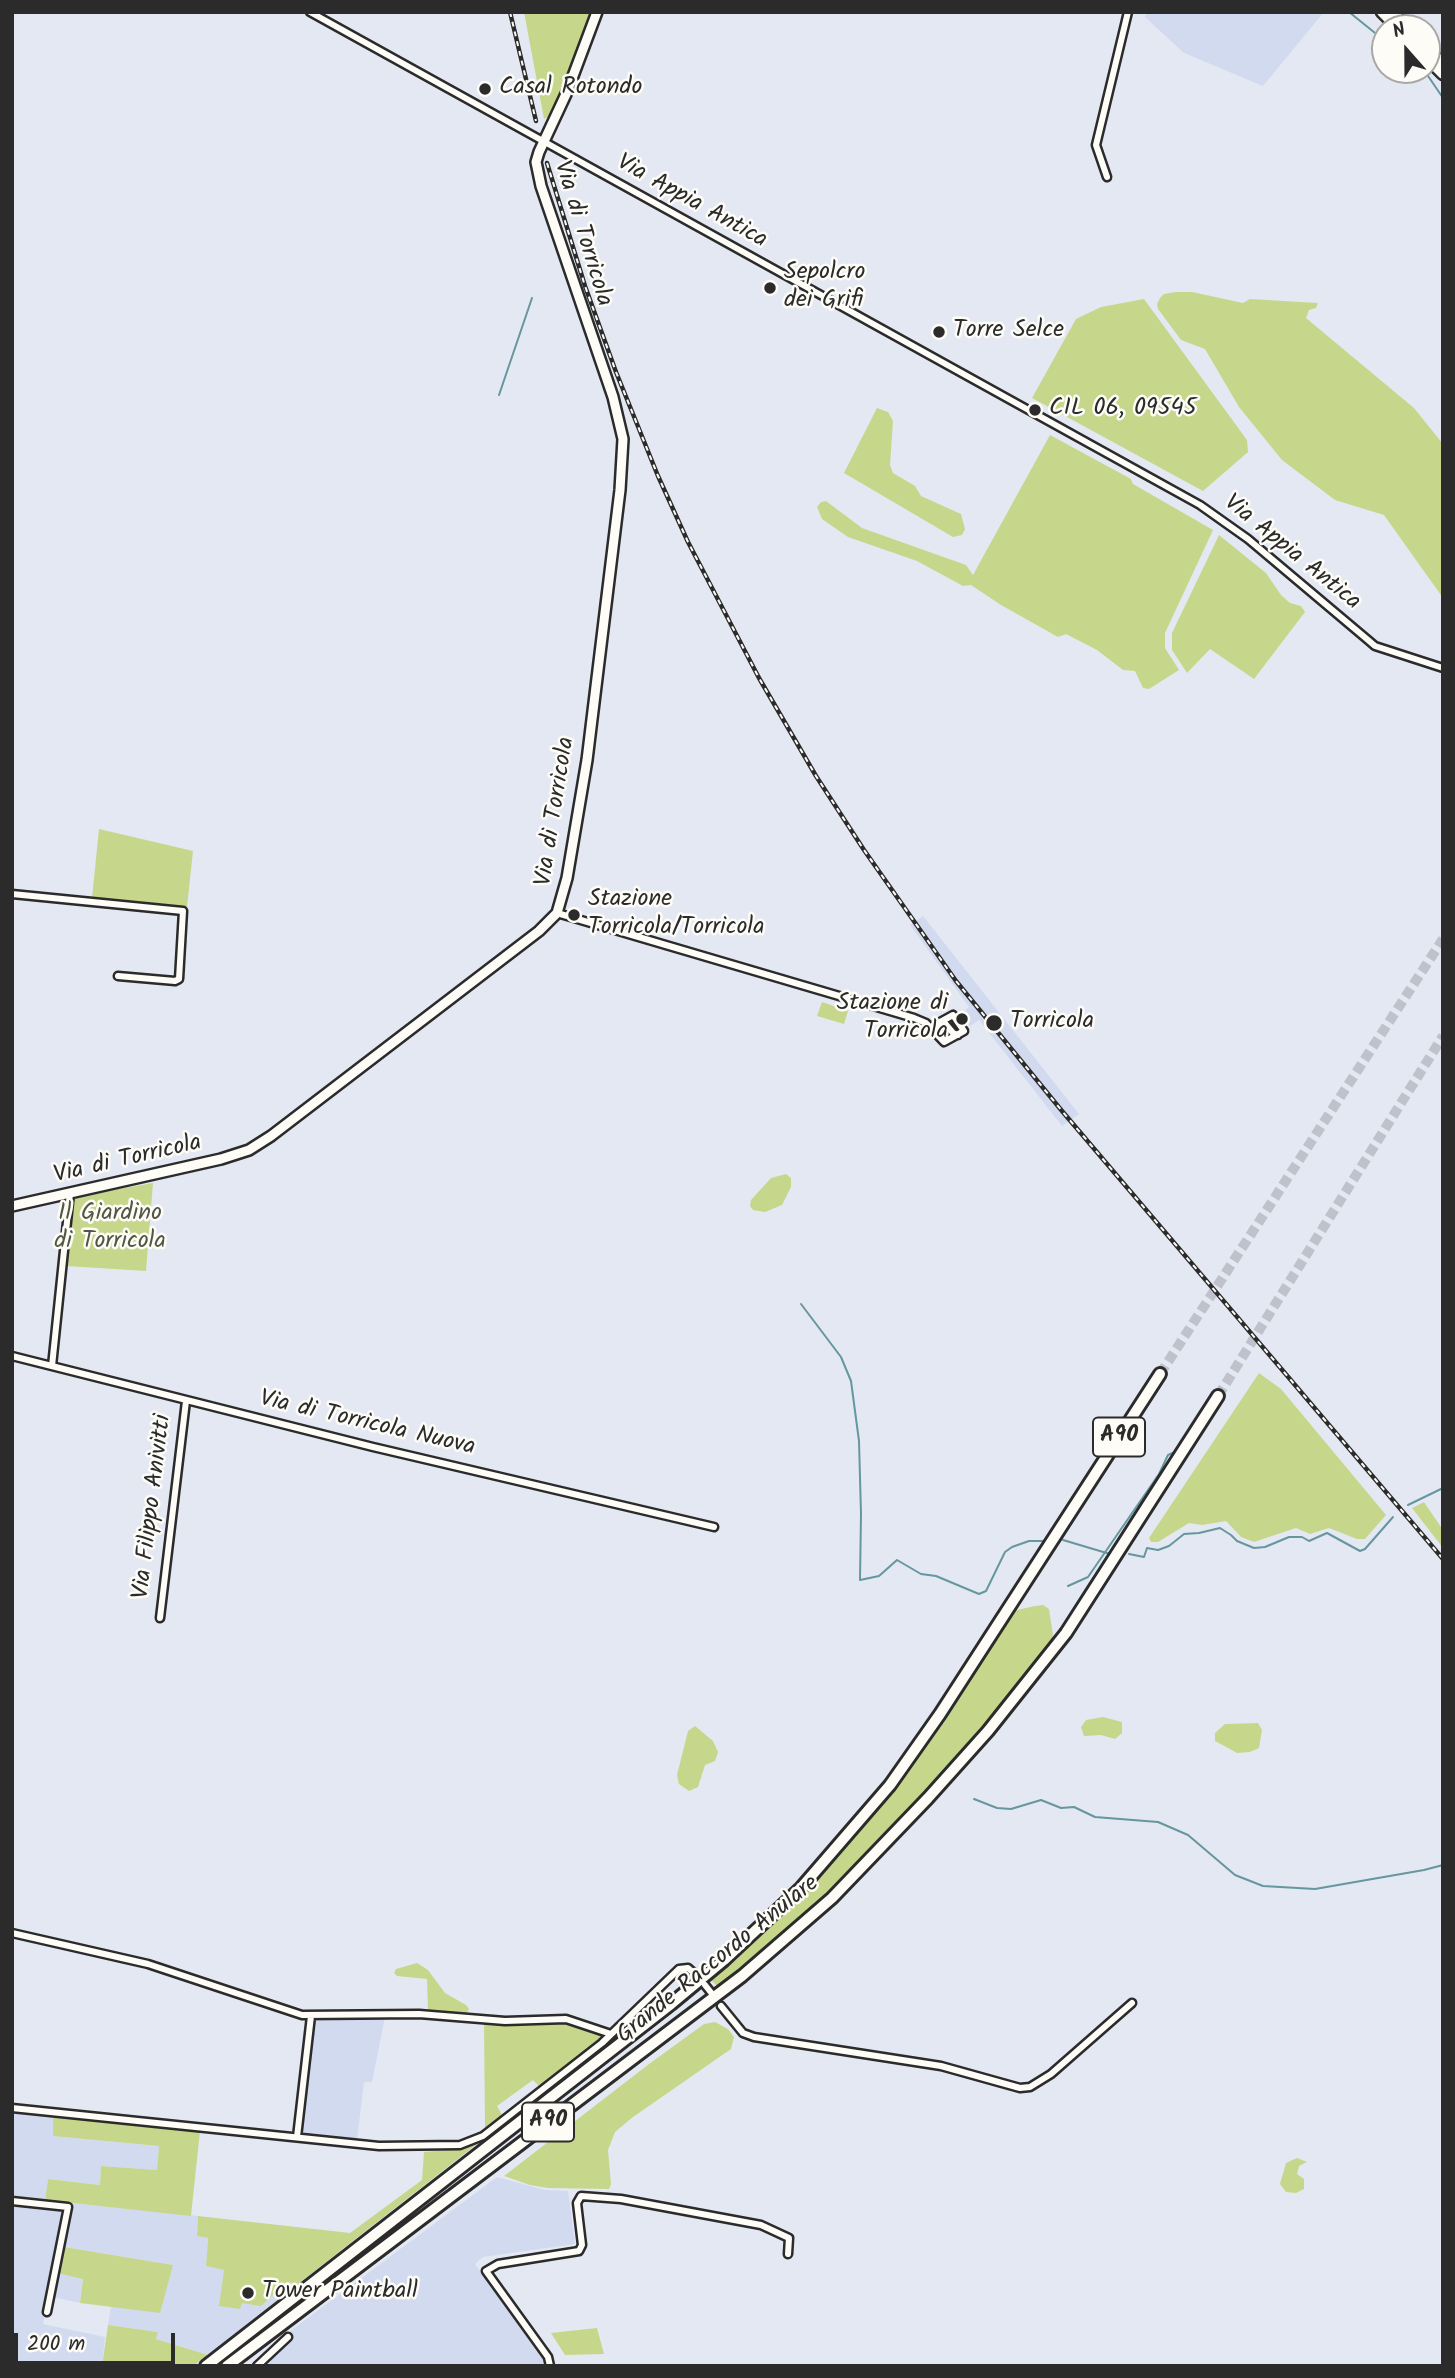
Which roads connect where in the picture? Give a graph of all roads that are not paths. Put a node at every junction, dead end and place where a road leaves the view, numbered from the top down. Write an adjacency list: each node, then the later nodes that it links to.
1 (310, 12): 4 (street, Via Appia Antica)
2 (597, 12): 4 (street, Via di Torricola)
3 (1128, 12): 5 (street)
4 (543, 143): 6 (street, Via Appia Antica); 8 (street, Via di Torricola)
5 (1107, 177)
6 (1443, 668)
7 (12, 894): 9 (street)
8 (557, 913): 11 (street); 13 (street, Via di Torricola)
9 (118, 976)
10 (943, 1021): 11 (street); 12 (street); 12 (street)
11 (931, 1027): 12 (street)
12 (958, 1035)
13 (70, 1194): 14 (street, Via di Torricola); 16 (street)
14 (12, 1206)
15 (12, 1356): 16 (street, Via di Torricola Nuova)
16 (52, 1366): 19 (street, Via di Torricola Nuova)
17 (1160, 1374): 36 (highway, Grande Raccordo Anulare / A90)
18 (1218, 1396): 37 (highway, Grande Raccordo Anulare / A90)
19 (186, 1401): 20 (street, Via di Torricola Nuova); 21 (street, Via Filippo Anivitti)
20 (714, 1527)
21 (160, 1618)
22 (12, 1933): 28 (street)
23 (696, 1975): 29 (street)
24 (705, 1985): 25 (street)
25 (713, 1995)
26 (1132, 2003): 27 (street)
27 (721, 2006)
28 (311, 2016): 29 (street); 31 (street)
29 (611, 2034): 31 (street)
30 (12, 2108): 31 (street)
31 (297, 2137)
32 (12, 2201): 34 (street)
33 (788, 2254): 39 (street)
34 (47, 2312)
35 (288, 2337): 38 (street)
36 (205, 2366)
37 (227, 2366)
38 (257, 2366)
39 (550, 2366)

